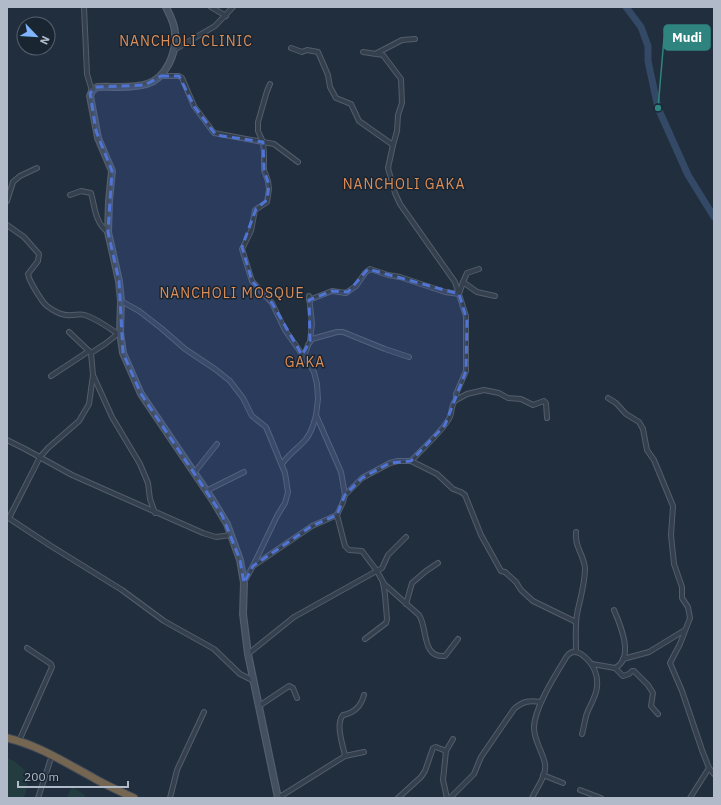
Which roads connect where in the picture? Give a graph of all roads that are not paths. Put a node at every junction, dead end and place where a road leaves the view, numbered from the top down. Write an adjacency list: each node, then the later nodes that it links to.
1 (84, 7): 13 (street)
2 (166, 7): 8 (street)
3 (211, 7): 5 (street)
4 (233, 7): 5 (street)
5 (226, 16): 8 (street)
6 (415, 39): 10 (street)
7 (291, 48): 15 (street)
8 (174, 50): 11 (street)
9 (363, 52): 10 (street)
10 (376, 54): 15 (street)
11 (161, 76): 13 (street); 14 (street)
12 (270, 84): 14 (street)
13 (92, 91): 21 (street)
14 (263, 142): 16 (street); 32 (street)
15 (393, 145): 24 (street)
16 (298, 162)
17 (37, 168): 19 (street)
18 (70, 195): 21 (street)
19 (7, 201)
20 (7, 225): 28 (street)
21 (108, 232): 26 (street)
22 (479, 269): 23 (street)
23 (463, 282): 24 (street); 25 (street)
24 (459, 294): 29 (street); 36 (street)
25 (494, 296)
26 (122, 301): 28 (street); 43 (street)
27 (69, 332): 30 (street)
28 (119, 333): 30 (street); 45 (street)
29 (310, 341): 31 (street); 32 (street)
30 (90, 352): 33 (street); 34 (street)
31 (409, 357)
32 (307, 361): 37 (street)
33 (93, 375): 41 (street); 48 (street)
34 (51, 376)
35 (608, 398): 62 (street)
36 (456, 400): 38 (street); 42 (street)
37 (316, 415): 43 (street); 47 (street)
38 (547, 418)
39 (7, 440): 41 (street)
40 (217, 444): 45 (street)
41 (40, 457): 48 (street); 50 (street)
42 (411, 461): 47 (street); 61 (street)
43 (282, 464): 55 (street)
44 (244, 472): 46 (street)
45 (194, 473): 46 (street)
46 (206, 491): 52 (street)
47 (345, 496): 49 (street)
48 (155, 513): 52 (street)
49 (336, 515): 55 (street); 56 (street)
50 (8, 518): 71 (street)
51 (576, 532): 61 (street)
52 (231, 535): 57 (street)
53 (406, 537): 56 (street)
54 (438, 563): 59 (street)
55 (253, 566): 57 (street)
56 (376, 571): 58 (street); 67 (street)
57 (244, 582): 67 (street)
58 (382, 582): 59 (street); 63 (street)
59 (406, 604): 64 (street)
60 (614, 610): 68 (street)
61 (576, 622): 66 (street)
62 (685, 630): 68 (street); 86 (street)
63 (365, 639)
64 (458, 639)
65 (27, 648): 81 (street)
66 (576, 652): 69 (street); 74 (street)
67 (248, 654): 71 (street)
68 (623, 659): 70 (street)
69 (592, 664): 70 (street); 78 (street)
70 (614, 668): 77 (street)
71 (254, 681): 75 (street)
72 (364, 695): 85 (street)
73 (297, 698): 75 (street)
74 (541, 702): 88 (street); 97 (street)
75 (259, 706): 94 (street)
76 (204, 712): 93 (street)
77 (658, 714)
78 (582, 734)
79 (7, 738): 81 (highway)
80 (453, 739): 82 (street)
81 (19, 741): 84 (highway)
82 (446, 751): 95 (street); 96 (street)
83 (364, 752): 85 (street)
84 (52, 755): 91 (street); 92 (highway)
85 (344, 756): 94 (street)
86 (709, 768): 87 (street); 100 (street)
87 (714, 774)
88 (543, 775): 89 (street); 98 (street)
89 (563, 783)
90 (580, 790): 99 (street)
91 (38, 798)
92 (134, 798)
93 (170, 798)
94 (278, 798)
95 (398, 798)
96 (447, 798)
97 (450, 798)
98 (532, 798)
99 (601, 798)
100 (690, 798)

